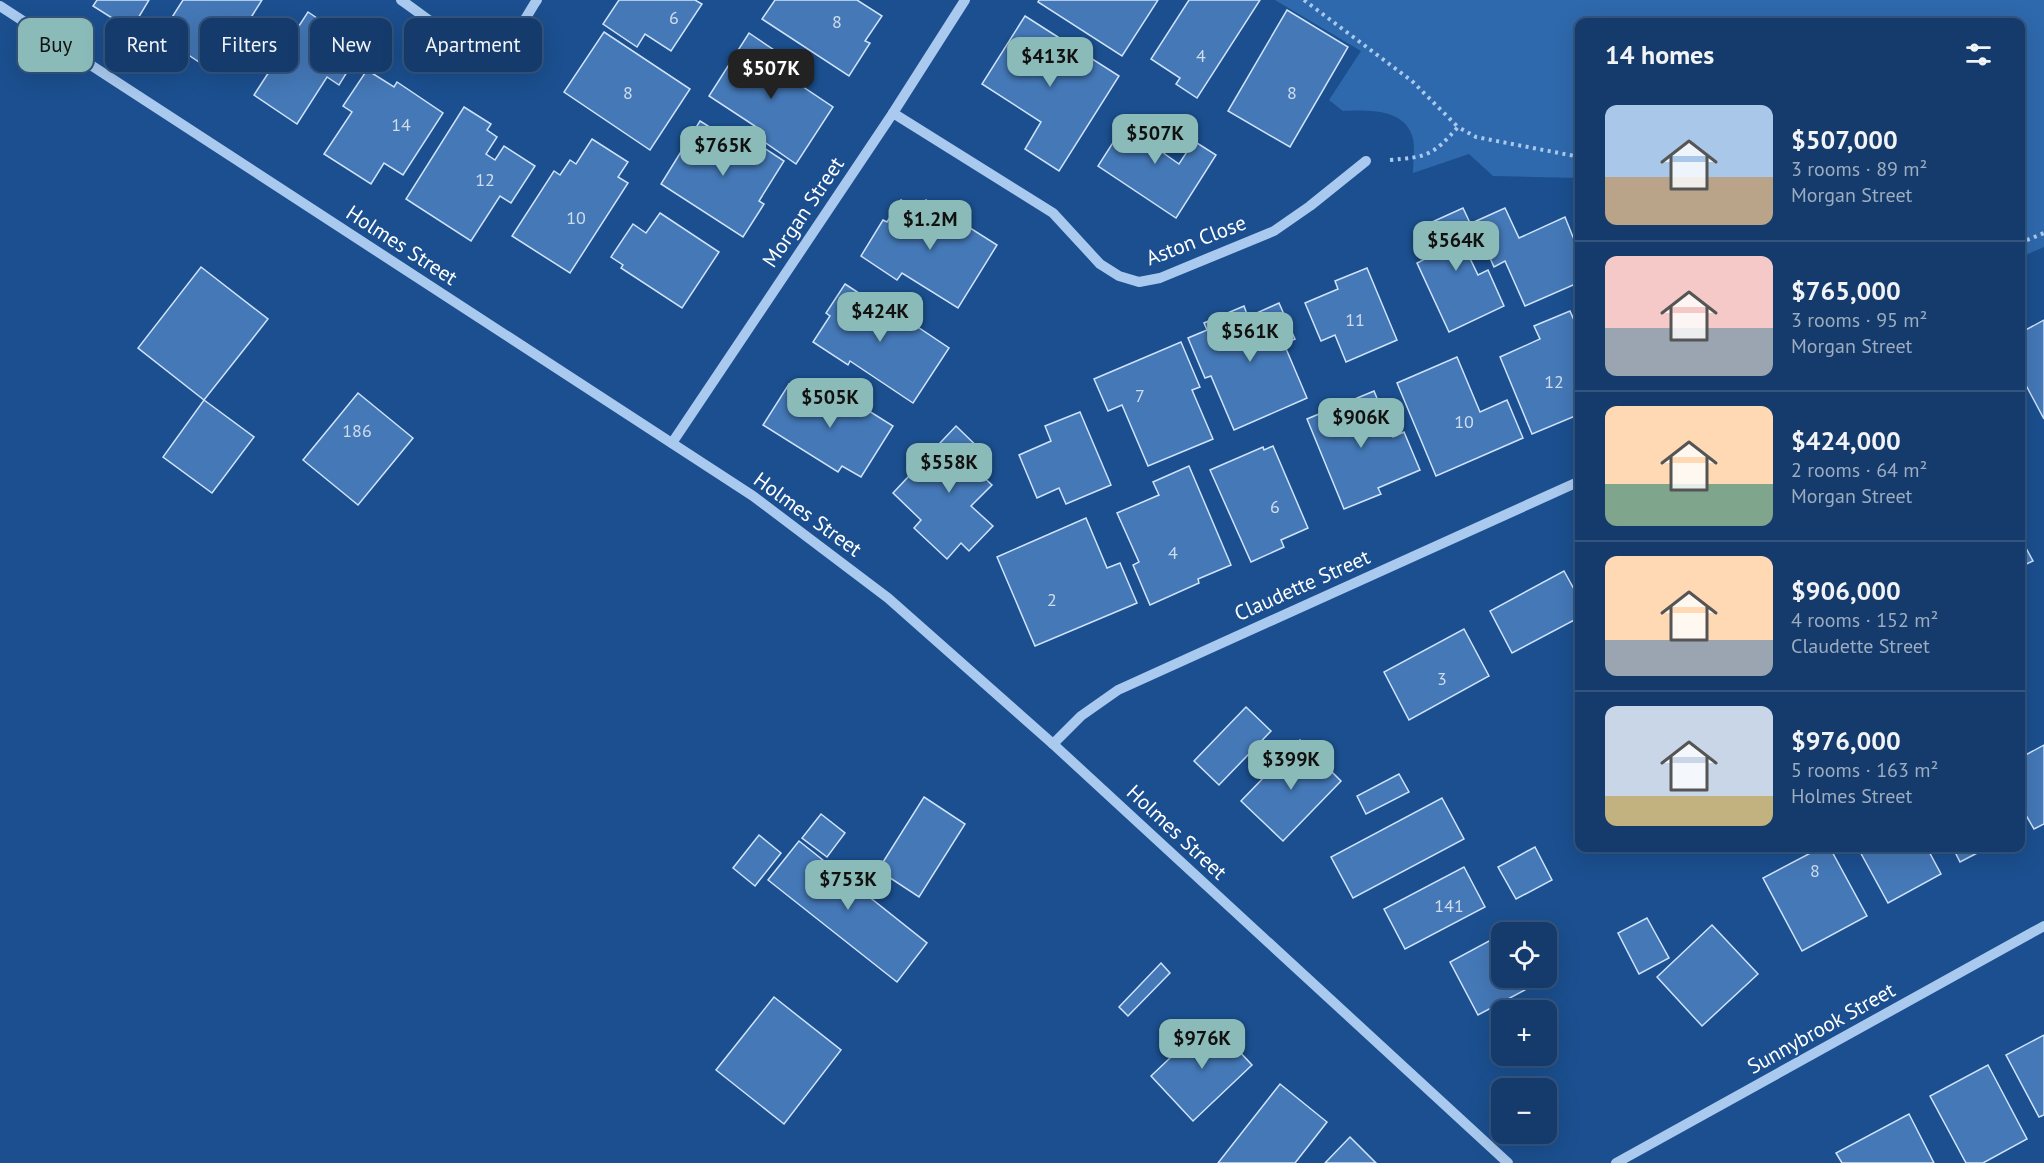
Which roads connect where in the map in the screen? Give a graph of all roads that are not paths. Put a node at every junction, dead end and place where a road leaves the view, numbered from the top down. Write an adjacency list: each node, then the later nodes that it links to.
1 (400, 0): 2 (street)
2 (537, 0)
3 (965, 0): 5 (street, Morgan Street)
4 (0, 6): 7 (street, Holmes Street)
5 (893, 113): 6 (street, Aston Close); 7 (street, Morgan Street)
6 (1366, 161)
7 (672, 443): 9 (street, Holmes Street)
8 (1575, 483): 9 (street, Claudette Street)
9 (1053, 744): 11 (street, Holmes Street)
10 (2044, 926): 12 (street, Sunnybrook Street)
11 (1508, 1163)
12 (1616, 1163)

